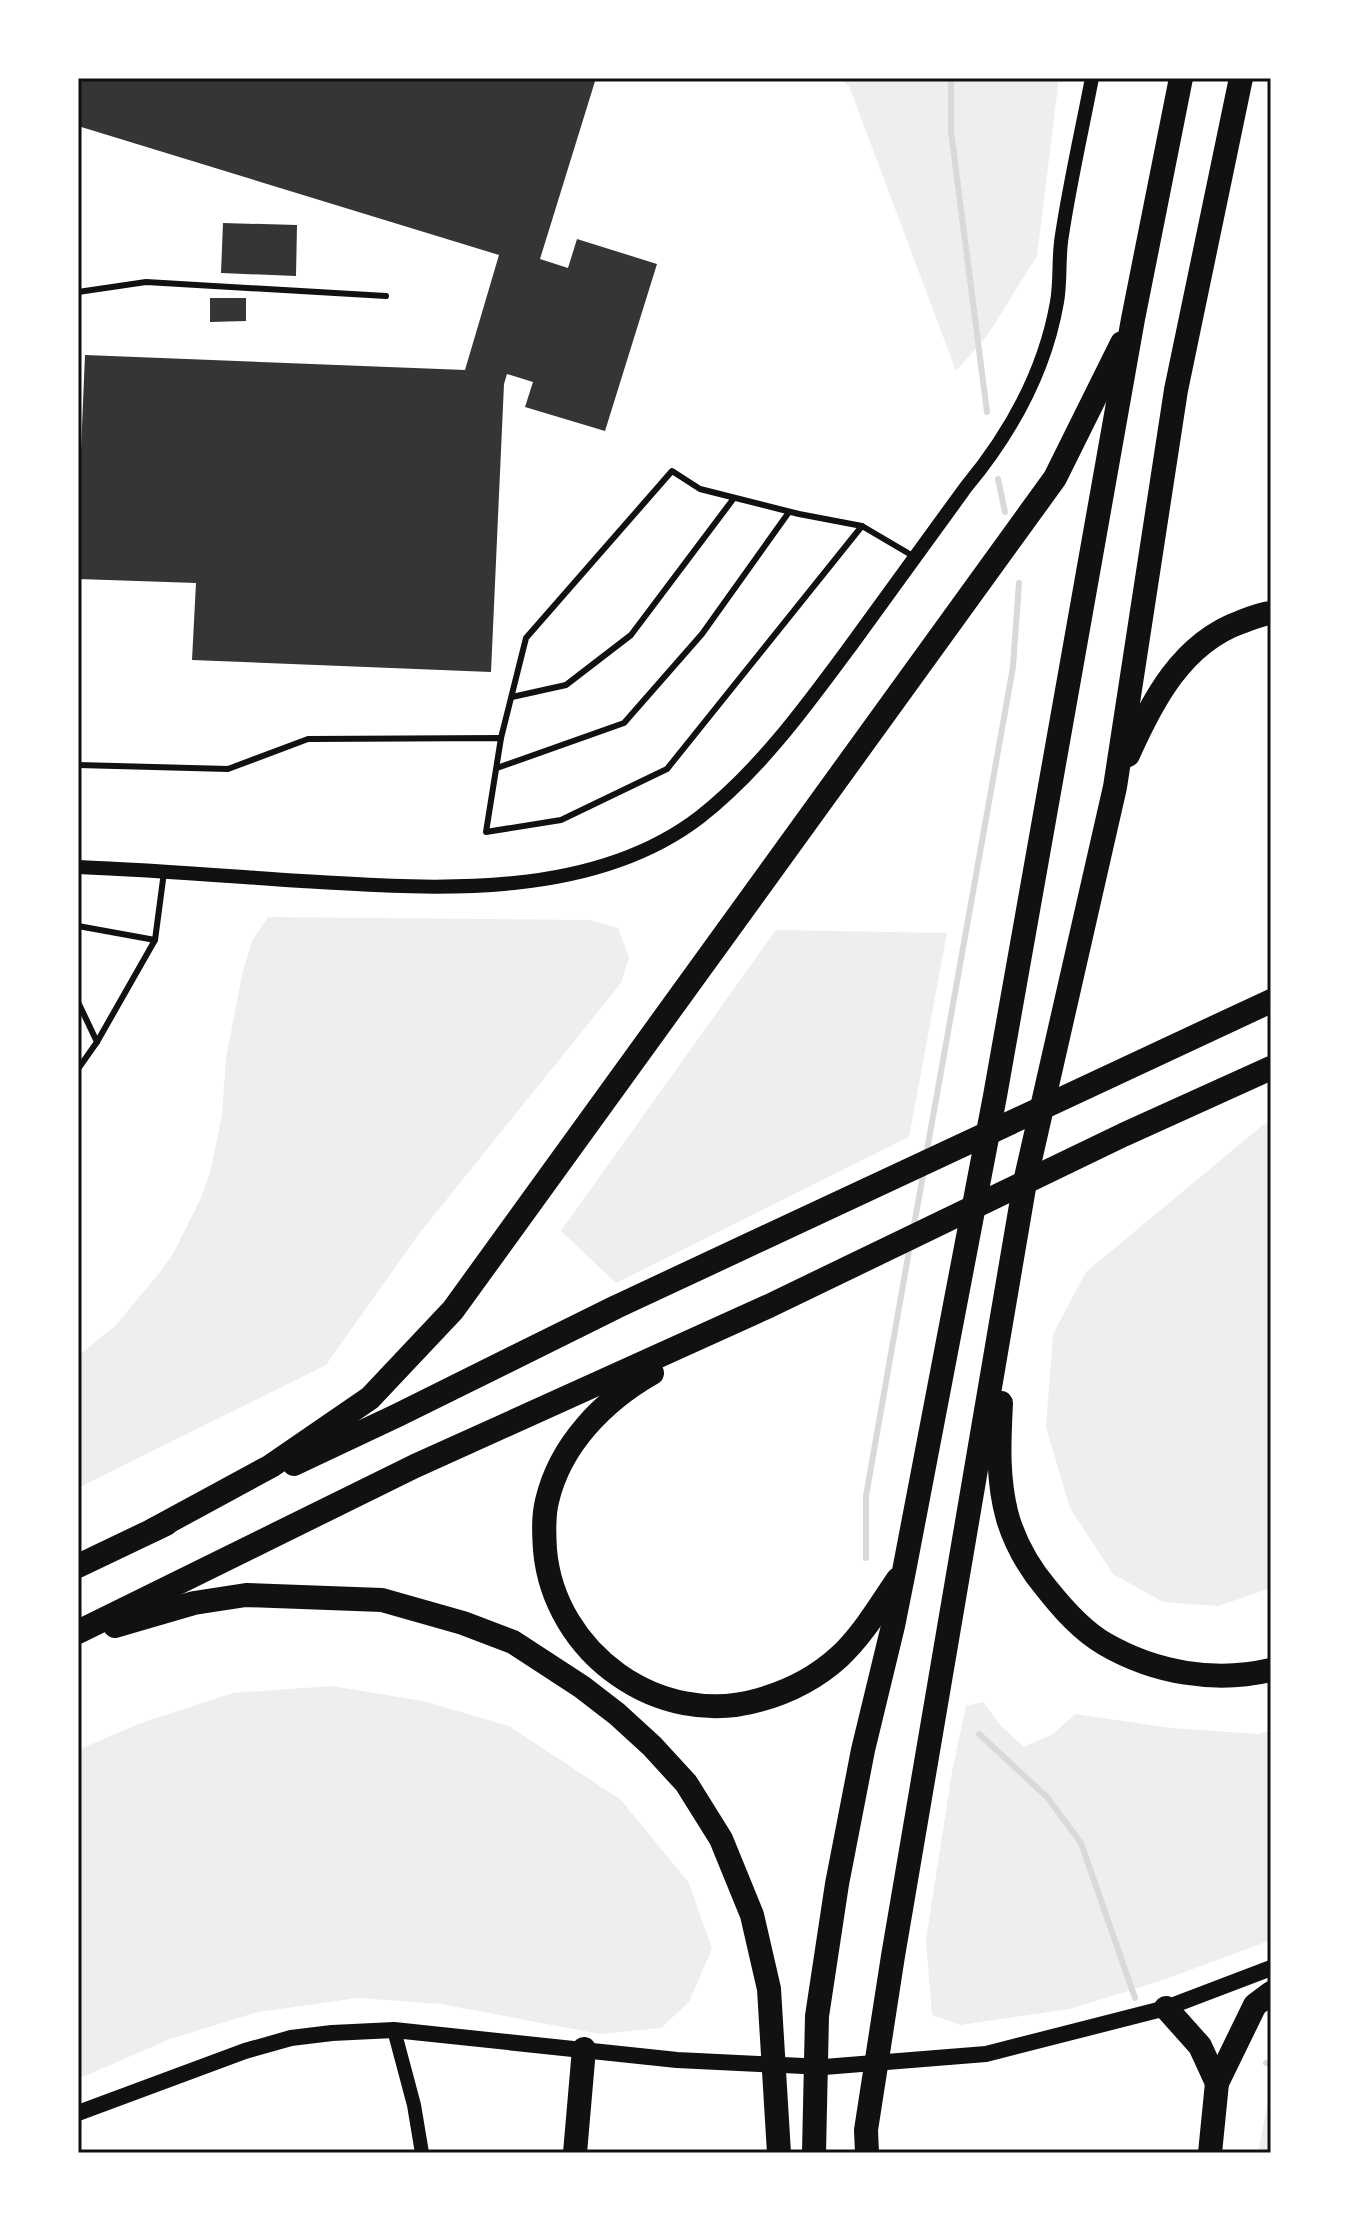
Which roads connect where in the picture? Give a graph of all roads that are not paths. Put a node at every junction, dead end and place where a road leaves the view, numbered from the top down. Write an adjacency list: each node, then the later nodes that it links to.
1 (1092, 78): 12 (street)
2 (1181, 78): 8 (highway)
3 (1241, 78): 18 (highway)
4 (78, 292): 5 (lane)
5 (386, 296)
6 (78, 306): 7 (lane)
7 (78, 313)
8 (1133, 319): 30 (highway); 32 (highway)
9 (734, 498): 10 (lane); 14 (lane); 14 (lane)
10 (789, 512): 11 (lane); 17 (lane)
11 (862, 526): 12 (lane); 17 (lane)
12 (915, 557): 20 (street)
13 (1271, 613): 18 (highway)
14 (512, 697): 15 (lane)
15 (501, 738): 16 (lane); 17 (lane)
16 (78, 765)
17 (497, 768)
18 (1115, 787): 29 (highway)
19 (78, 867): 20 (street)
20 (164, 872): 22 (lane)
21 (78, 926): 22 (lane)
22 (155, 940): 25 (lane)
23 (1271, 1001): 30 (highway)
24 (78, 1002): 25 (lane)
25 (97, 1042): 26 (lane)
26 (78, 1069)
27 (1269, 1069): 28 (highway)
28 (769, 1306): 32 (highway); 33 (highway)
29 (1004, 1313): 34 (highway); 46 (highway)
30 (153, 1530): 31 (highway)
31 (78, 1566)
32 (904, 1571): 45 (highway)
33 (78, 1634): 44 (highway)
34 (1271, 1670)
35 (1271, 1968): 37 (main road)
36 (1271, 1993): 40 (highway)
37 (1166, 2008): 39 (main road); 40 (highway)
38 (394, 2030): 39 (main road); 41 (main road); 42 (street)
39 (584, 2049): 43 (highway)
40 (1217, 2083): 47 (highway)
41 (78, 2113)
42 (422, 2153)
43 (575, 2153)
44 (779, 2153)
45 (814, 2153)
46 (867, 2153)
47 (1210, 2153)

